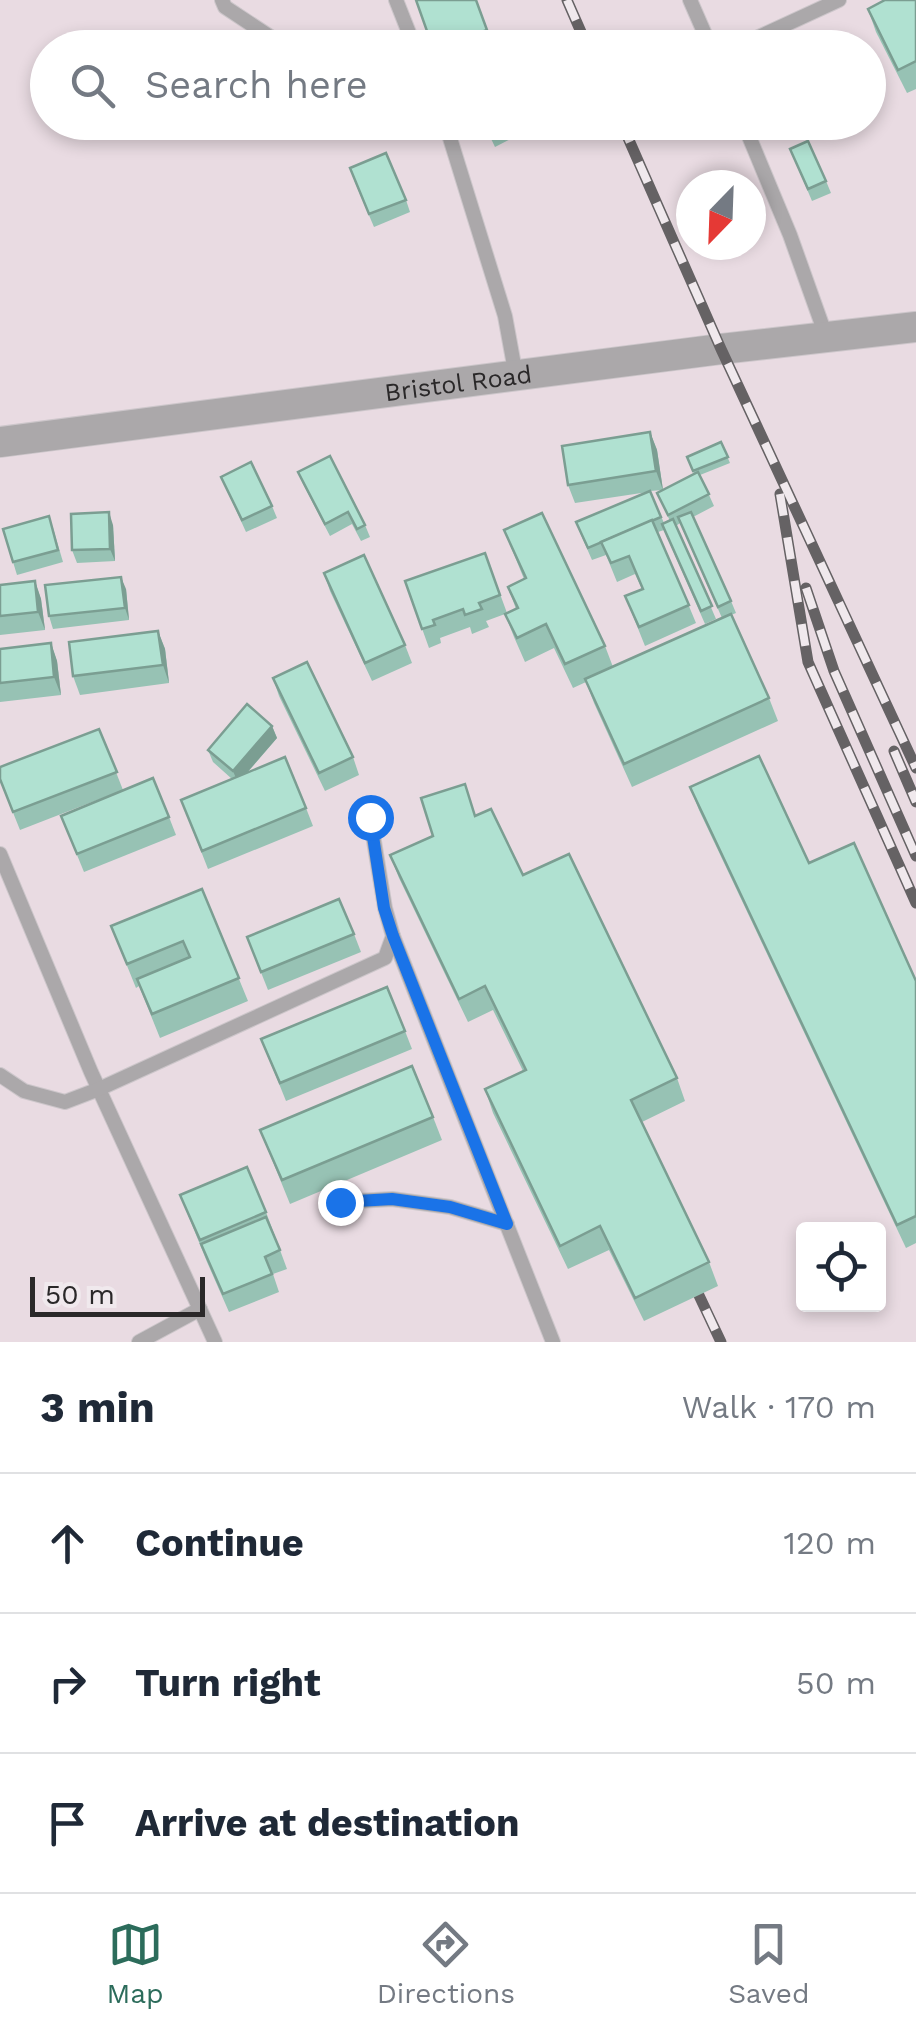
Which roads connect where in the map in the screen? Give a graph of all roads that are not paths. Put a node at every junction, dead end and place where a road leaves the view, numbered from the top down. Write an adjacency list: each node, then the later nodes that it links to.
1 (222, 0): 5 (lane)
2 (396, 0): 6 (lane)
3 (690, 0): 7 (lane)
4 (840, 0): 8 (lane)
5 (260, 30)
6 (408, 30)
7 (703, 30)
8 (774, 30)
9 (451, 140): 13 (lane)
10 (750, 140): 12 (lane)
11 (916, 327): 12 (street, Bristol Road)
12 (827, 338): 13 (street, Bristol Road)
13 (516, 376): 14 (street, Bristol Road)
14 (0, 442)
15 (370, 817): 17 (lane)
16 (0, 854): 19 (lane)
17 (393, 936): 19 (lane); 21 (lane)
18 (0, 1075): 19 (lane)
19 (99, 1089): 22 (lane)
20 (340, 1202): 21 (lane)
21 (507, 1224): 25 (lane)
22 (200, 1309): 23 (lane); 24 (lane)
23 (139, 1342)
24 (214, 1342)
25 (554, 1342)

